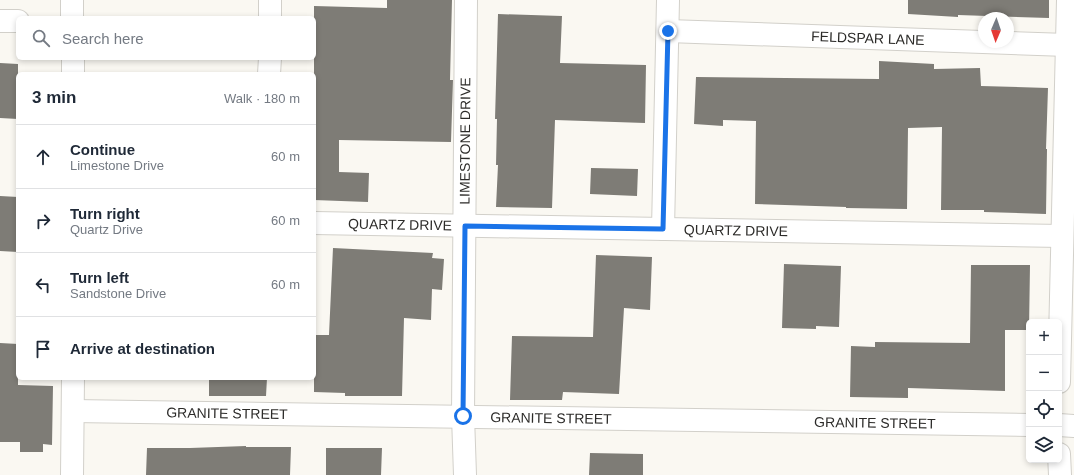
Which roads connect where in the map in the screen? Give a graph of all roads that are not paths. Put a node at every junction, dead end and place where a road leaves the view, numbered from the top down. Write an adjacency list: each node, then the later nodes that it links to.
1 (72, 0): 6 (street)
2 (270, 0): 7 (street)
3 (466, 0): 17 (street, LIMESTONE DRIVE)
4 (668, 0): 10 (street)
5 (1068, 0): 11 (street)
6 (72, 16)
7 (270, 16)
8 (0, 21): 9 (street)
9 (16, 21)
10 (668, 31): 11 (street, FELDSPAR LANE); 18 (street)
11 (1067, 45): 19 (street)
12 (73, 60): 14 (street)
13 (270, 60): 15 (street)
14 (73, 72)
15 (269, 72)
16 (316, 223): 17 (street, QUARTZ DRIVE)
17 (465, 226): 18 (street, QUARTZ DRIVE); 23 (street, LIMESTONE DRIVE)
18 (663, 229): 19 (street, QUARTZ DRIVE)
19 (1062, 236): 20 (street)
20 (1060, 355)
21 (73, 380): 22 (street)
22 (72, 411): 23 (street, GRANITE STREET); 28 (street)
23 (463, 416): 24 (street, GRANITE STREET); 29 (street, LIMESTONE DRIVE)
24 (1026, 425)
25 (1062, 426): 26 (street)
26 (1074, 426)
27 (1059, 463): 30 (street)
28 (72, 475)
29 (465, 475)
30 (1060, 475)

